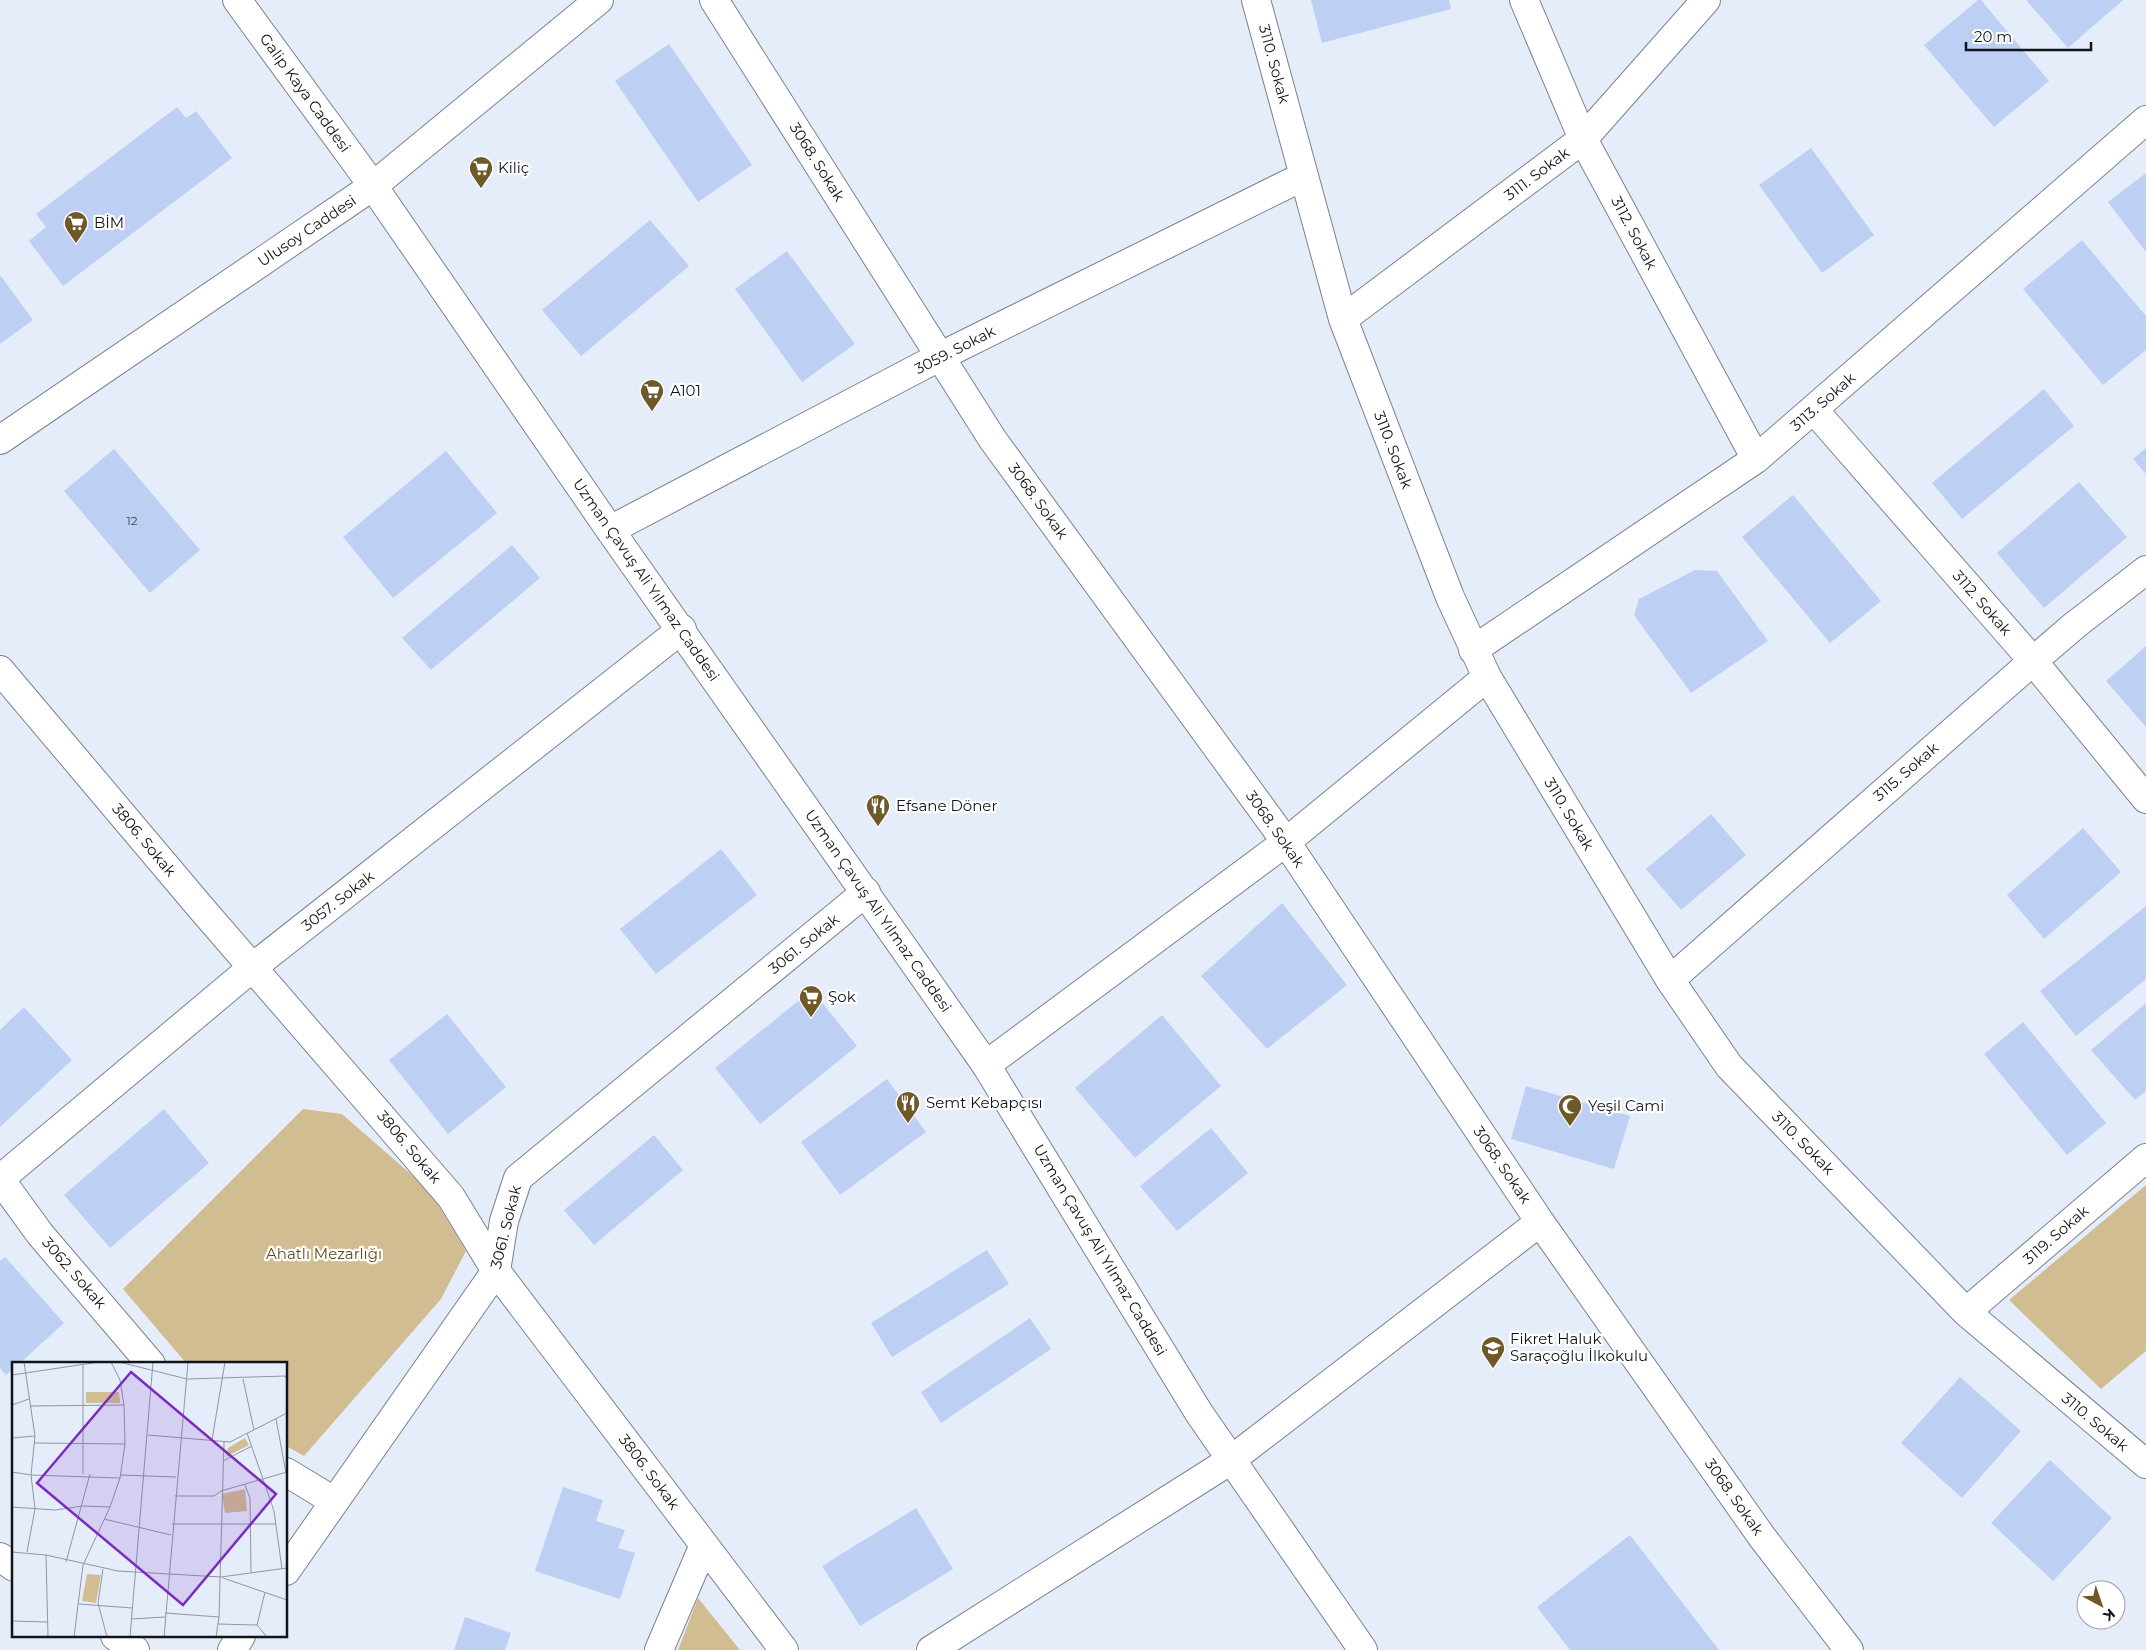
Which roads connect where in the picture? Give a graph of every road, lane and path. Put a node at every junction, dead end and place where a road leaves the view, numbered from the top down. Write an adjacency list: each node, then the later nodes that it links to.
1 (237, 0): 10 (street, Galip Kaya Caddesi)
2 (599, 0): 10 (street, Ulusoy Caddesi)
3 (714, 0): 12 (street, 3068. Sokak)
4 (1256, 0): 9 (street, 3110. Sokak)
5 (1524, 0): 8 (street, 3112. Sokak)
6 (1706, 0): 8 (street, 3111. Sokak)
7 (2146, 120): 13 (street, 3113. Sokak)
8 (1583, 139): 11 (street, 3111. Sokak); 15 (street, 3112. Sokak)
9 (1304, 176): 11 (street, 3110. Sokak); 12 (street, 3059. Sokak)
10 (373, 186): 14 (street, Ulusoy Caddesi); 16 (street, Uzman Çavuş Ali Yılmaz Caddesi)
11 (1343, 320): 19 (street, 3110. Sokak)
12 (941, 356): 16 (street, 3059. Sokak); 24 (street, 3068. Sokak)
13 (1814, 410): 15 (street, 3113. Sokak); 20 (street, 3112. Sokak)
14 (0, 440)
15 (1756, 459): 19 (street, 3113. Sokak)
16 (610, 530): 18 (street, Uzman Çavuş Ali Yılmaz Caddesi)
17 (2146, 570): 20 (street, 3115. Sokak)
18 (682, 629): 25 (street, Uzman Çavuş Ali Yılmaz Caddesi); 26 (street, 3057. Sokak)
19 (1473, 650): 22 (street, 3110. Sokak)
20 (2033, 661): 23 (street, 3112. Sokak); 27 (street, 3115. Sokak)
21 (0, 670): 26 (street, 3806. Sokak)
22 (1487, 677): 24 (street); 27 (street, 3110. Sokak)
23 (2146, 799)
24 (1286, 842): 28 (street); 31 (street, 3068. Sokak)
25 (866, 892): 28 (street, Uzman Çavuş Ali Yılmaz Caddesi); 32 (street, 3061. Sokak)
26 (253, 968): 30 (street, 3057. Sokak); 32 (street, 3806. Sokak)
27 (1670, 980): 33 (street, 3110. Sokak)
28 (986, 1065): 35 (street, Uzman Çavuş Ali Yılmaz Caddesi)
29 (2146, 1158): 33 (street, 3119. Sokak)
30 (0, 1179): 34 (street, 3062. Sokak)
31 (1540, 1222): 35 (street); 51 (street, 3068. Sokak)
32 (496, 1272): 38 (street, 3061. Sokak); 39 (street, 3806. Sokak)
33 (1966, 1312): 36 (street, 3110. Sokak)
34 (149, 1362)
35 (1231, 1460): 45 (street); 50 (street, Uzman Çavuş Ali Yılmaz Caddesi)
36 (2146, 1464)
37 (288, 1473): 38 (street)
38 (334, 1501): 42 (street, 3061. Sokak)
39 (704, 1545): 48 (street); 49 (street, 3806. Sokak)
40 (0, 1558): 41 (street)
41 (12, 1566)
42 (288, 1568)
43 (118, 1638): 46 (street)
44 (240, 1638): 47 (street)
45 (943, 1647)
46 (135, 1650)
47 (232, 1650)
48 (659, 1650)
49 (784, 1650)
50 (1363, 1650)
51 (1849, 1650)

